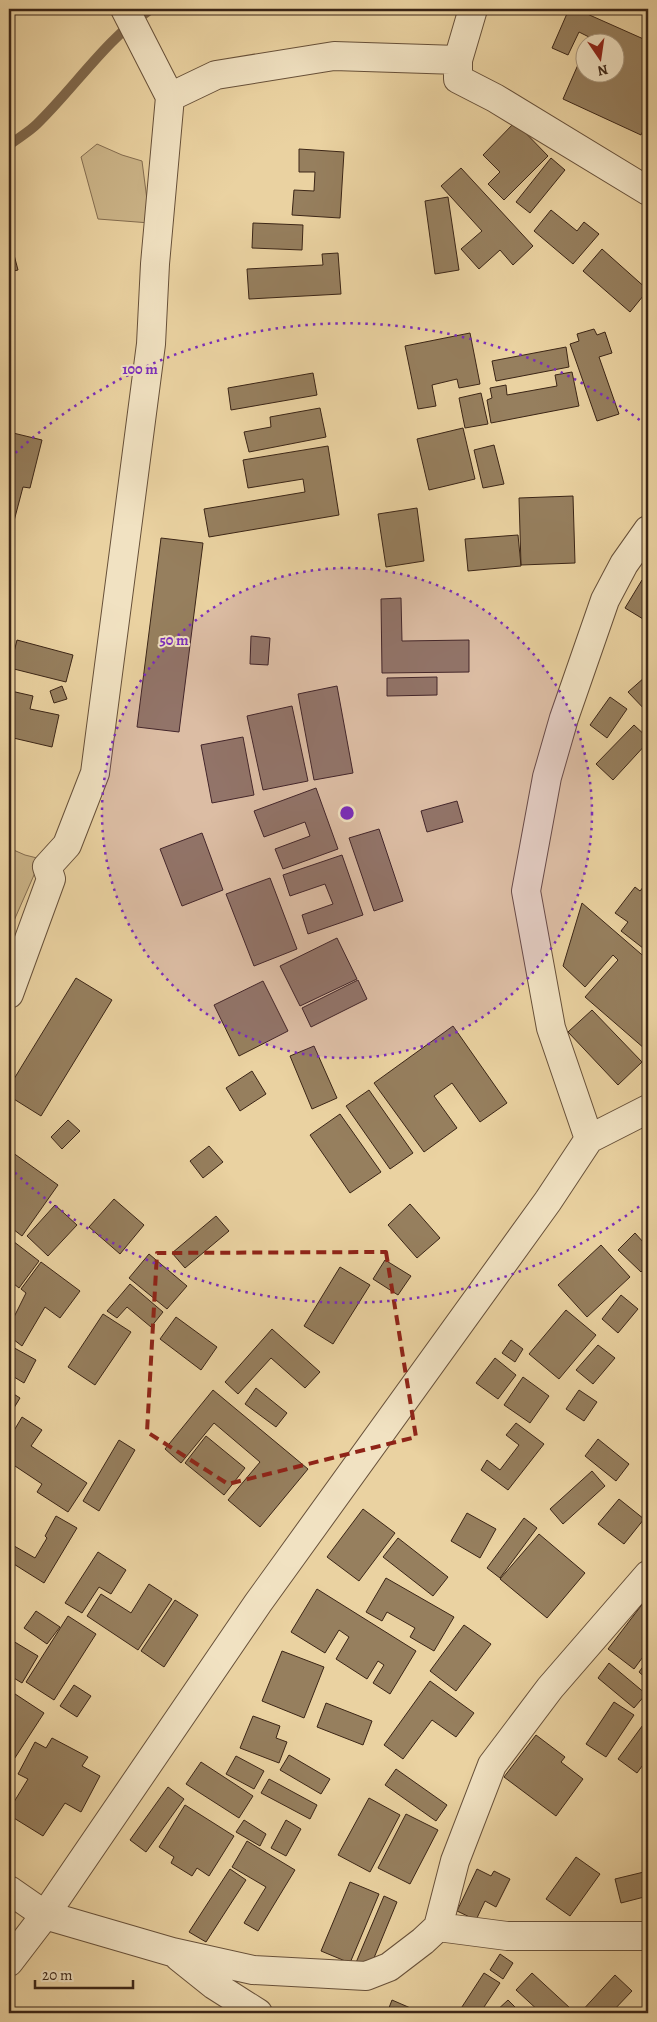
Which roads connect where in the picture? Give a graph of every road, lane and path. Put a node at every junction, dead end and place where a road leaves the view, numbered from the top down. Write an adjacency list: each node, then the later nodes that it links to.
1 (125, 9): 4 (street)
2 (473, 9): 3 (street)
3 (458, 60): 4 (street); 5 (street)
4 (170, 97): 7 (street)
5 (648, 191)
6 (648, 530): 9 (street)
7 (9, 994)
8 (648, 1110): 9 (street)
9 (589, 1139): 12 (street)
10 (648, 1575): 13 (street)
11 (9, 1890): 12 (street)
12 (45, 1915): 15 (street); 16 (street)
13 (438, 1927): 14 (street); 15 (street)
14 (648, 1936)
15 (172, 1952): 17 (street)
16 (9, 1962)
17 (258, 2013)

